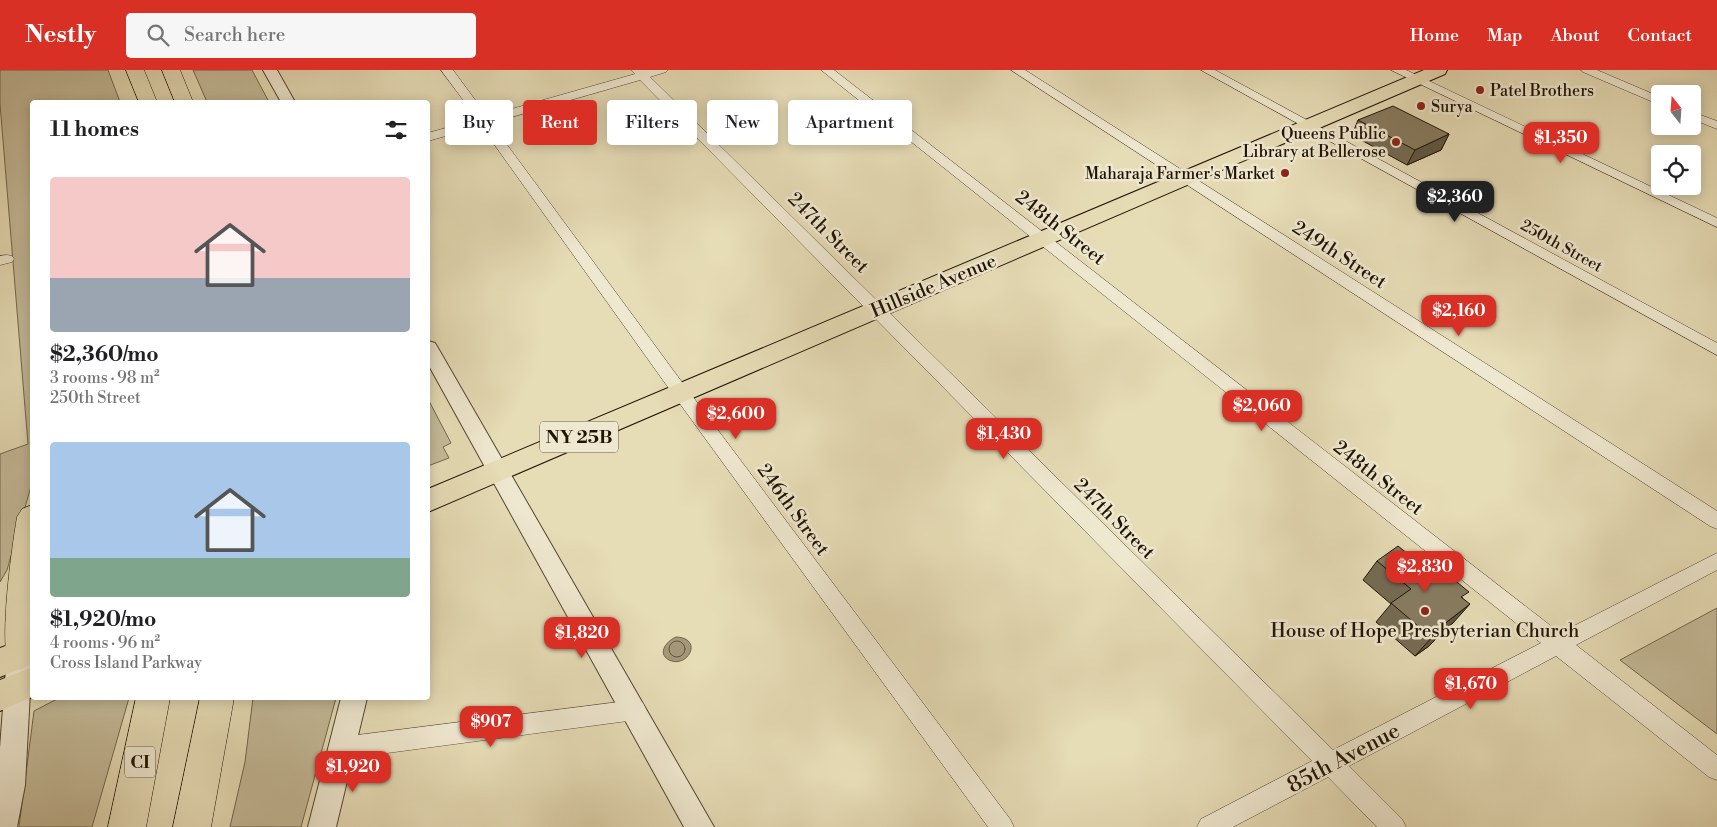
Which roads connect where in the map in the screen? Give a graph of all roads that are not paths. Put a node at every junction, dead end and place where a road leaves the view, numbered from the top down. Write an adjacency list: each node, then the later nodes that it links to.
1 (135, 70): 15 (highway)
2 (171, 70): 16 (highway)
3 (270, 70): 17 (street)
4 (447, 70): 18 (street, 246th Street)
5 (662, 70): 12 (street)
6 (827, 70): 28 (street, 248th Street)
7 (1017, 70): 26 (street, 249th Street)
8 (1207, 70): 22 (street, 250th Street)
9 (1397, 70): 13 (street)
10 (1438, 70): 13 (main road, Hillside Avenue / NY 25B)
11 (1586, 70): 14 (street)
12 (640, 73): 19 (street); 29 (street, 247th Street)
13 (1416, 79): 22 (main road, Hillside Avenue / NY 25B); 27 (street)
14 (1651, 97)
15 (146, 100)
16 (184, 100)
17 (287, 100)
18 (469, 100)
19 (513, 112)
20 (1701, 119): 21 (street)
21 (1717, 125)
22 (1308, 126): 26 (main road, Hillside Avenue / NY 25B); 30 (street, 250th Street)
23 (445, 132): 24 (street)
24 (430, 136)
25 (501, 145): 32 (street, 246th Street)
26 (1184, 178): 28 (main road, Hillside Avenue / NY 25B); 35 (street, 249th Street)
27 (1717, 223)
28 (1042, 239): 29 (main road, Hillside Avenue / NY 25B); 40 (street, 248th Street)
29 (877, 310): 32 (main road, Hillside Avenue / NY 25B); 47 (street, 247th Street)
30 (1717, 350)
31 (430, 352): 33 (street)
32 (681, 393): 33 (main road, Hillside Avenue / NY 25B); 55 (street, 246th Street)
33 (498, 472): 34 (main road, Hillside Avenue / NY 25B); 45 (street)
34 (430, 499)
35 (1717, 521)
36 (30, 529): 37 (highway)
37 (25, 560): 39 (highway); 41 (highway)
38 (1717, 561): 40 (street, 85th Avenue)
39 (0, 599)
40 (1558, 644): 47 (street, 85th Avenue); 48 (street, 248th Street)
41 (17, 672): 49 (street)
42 (153, 700): 51 (highway, CI)
43 (217, 700): 52 (highway)
44 (354, 700): 46 (street)
45 (635, 710): 46 (street); 54 (street)
46 (342, 748): 53 (street)
47 (1330, 764): 56 (street, 85th Avenue); 57 (street, 247th Street)
48 (1717, 769)
49 (6, 785): 50 (street)
50 (3, 827)
51 (127, 827)
52 (192, 827)
53 (322, 827)
54 (700, 827)
55 (1002, 827)
56 (1209, 827)
57 (1394, 827)

